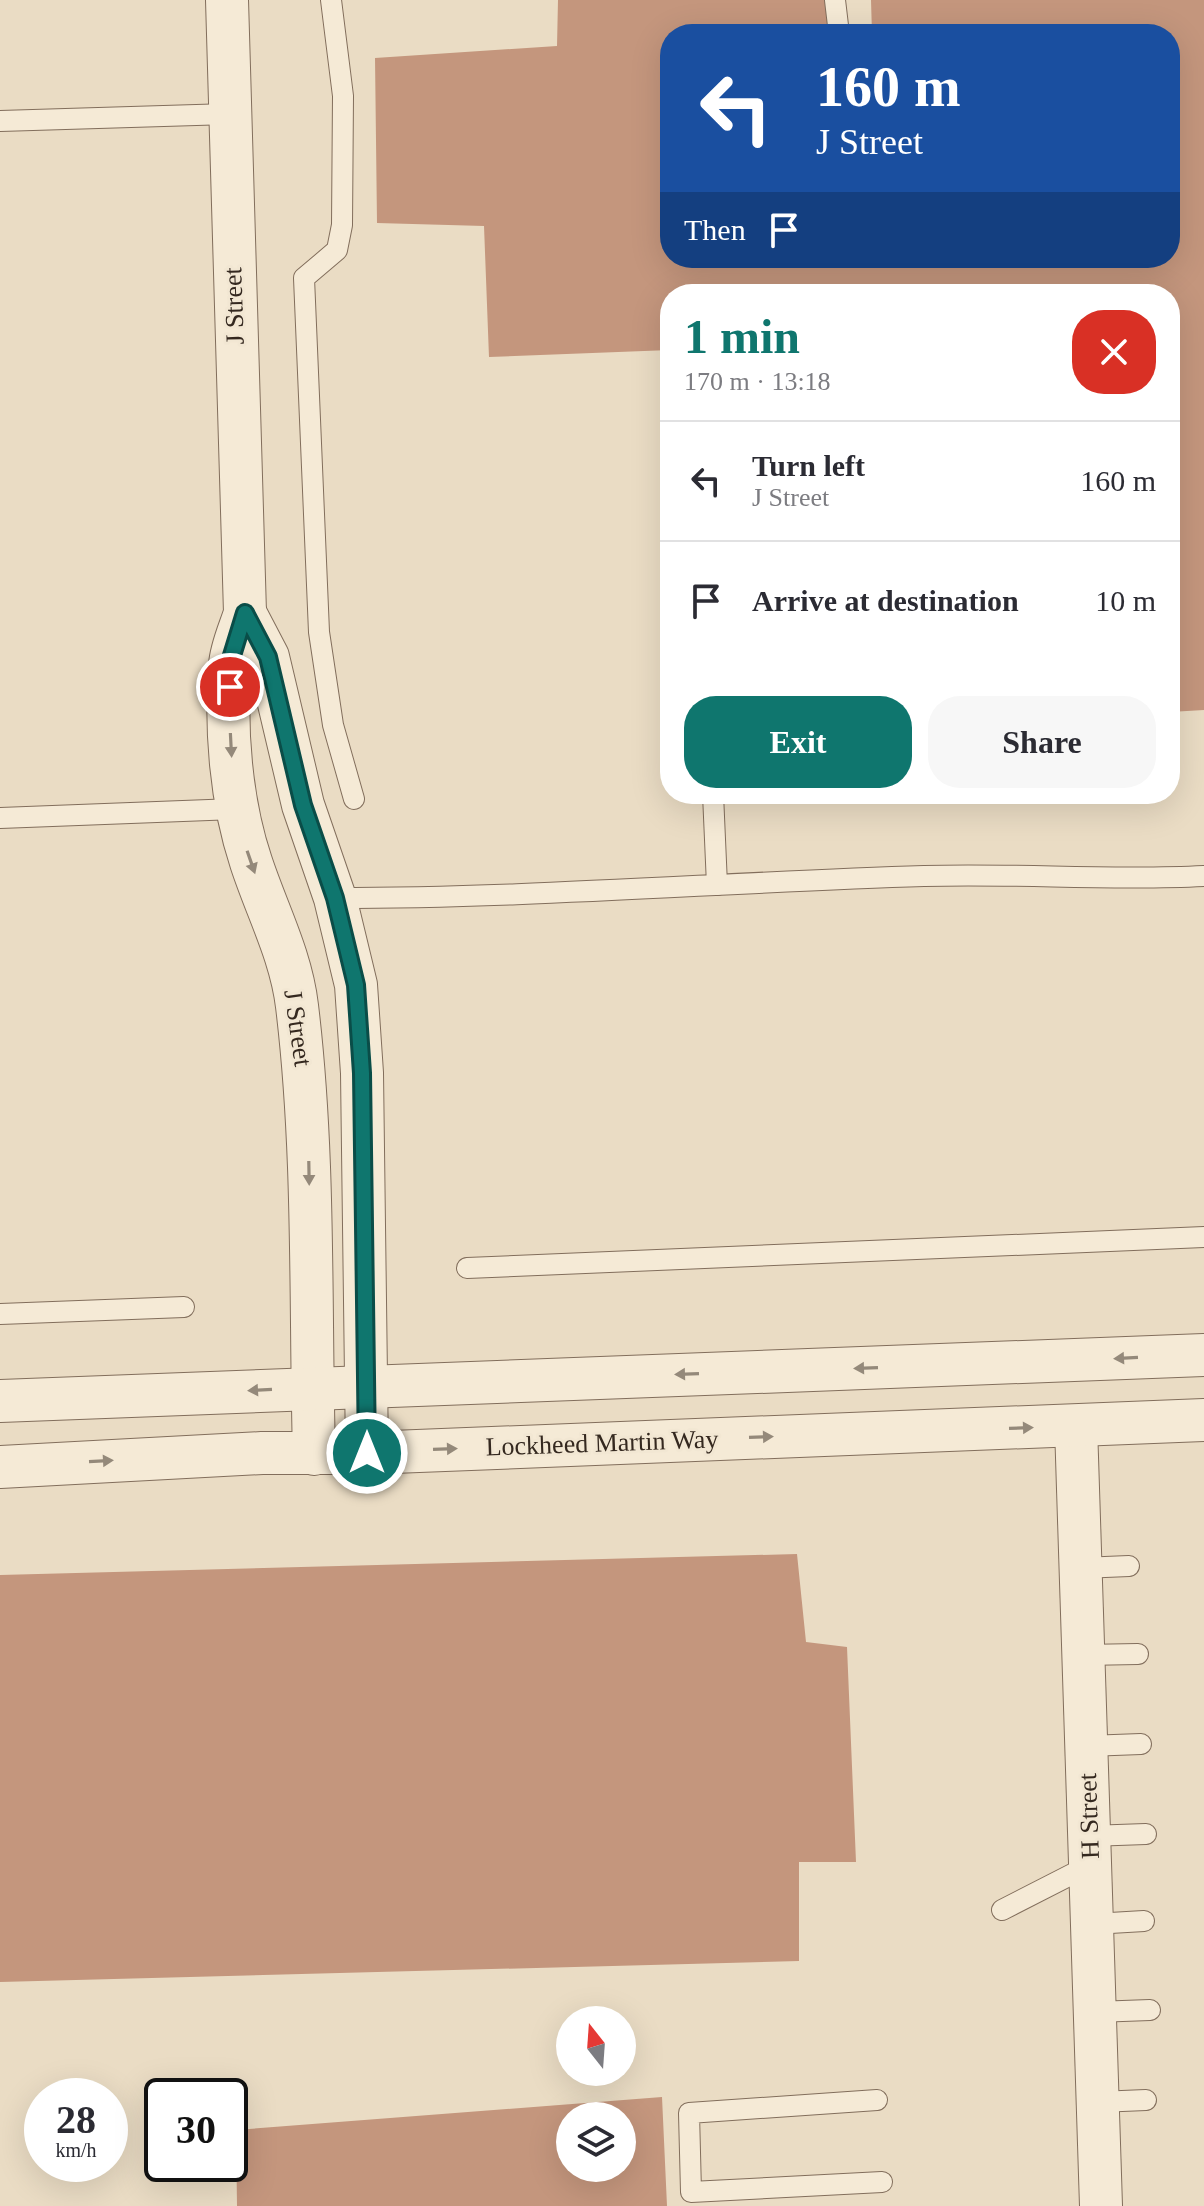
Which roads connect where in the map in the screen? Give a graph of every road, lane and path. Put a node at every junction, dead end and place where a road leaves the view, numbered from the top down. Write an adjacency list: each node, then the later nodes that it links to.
1 (227, 0): 5 (street, J Street)
2 (331, 0): 8 (lane)
3 (835, 0): 4 (lane)
4 (838, 24)
5 (229, 114): 6 (lane); 7 (street, J Street)
6 (0, 121)
7 (245, 613): 10 (street, J Street, one-way to 10); 14 (street, J Street)
8 (354, 799)
9 (713, 804): 13 (lane)
10 (235, 809): 11 (lane); 20 (street, J Street, one-way to 20)
11 (0, 818)
12 (1204, 876): 13 (lane)
13 (717, 885): 14 (lane)
14 (335, 898): 21 (street, J Street)
15 (1204, 1237): 16 (lane)
16 (467, 1268)
17 (184, 1307): 18 (lane)
18 (0, 1314)
19 (1204, 1355): 21 (street, one-way to 21)
20 (312, 1387): 21 (street); 22 (street, one-way to 22); 26 (street, J Street)
21 (368, 1387): 25 (street, J Street)
22 (0, 1401)
23 (1204, 1420): 24 (street, Lockheed Martin Way)
24 (1076, 1426): 25 (street, Lockheed Martin Way, one-way to 24); 29 (street, H Street)
25 (367, 1453): 26 (street, Lockheed Martin Way)
26 (314, 1454): 27 (street, Lockheed Martin Way, one-way to 26)
27 (0, 1467)
28 (1129, 1566): 29 (lane)
29 (1081, 1568): 31 (street, H Street)
30 (1138, 1654): 31 (lane)
31 (1084, 1655): 33 (street, H Street)
32 (1141, 1744): 33 (lane)
33 (1087, 1746): 35 (street, H Street)
34 (1146, 1834): 35 (lane)
35 (1090, 1850): 36 (lane); 38 (street, H Street)
36 (1002, 1910)
37 (1144, 1921): 38 (lane)
38 (1093, 1924): 40 (street, H Street)
39 (1150, 2010): 40 (lane)
40 (1095, 2012): 43 (street, H Street)
41 (877, 2100): 45 (lane)
42 (1146, 2100): 43 (lane)
43 (1098, 2102): 46 (street, H Street)
44 (882, 2182): 45 (lane)
45 (691, 2199)
46 (1101, 2206)

